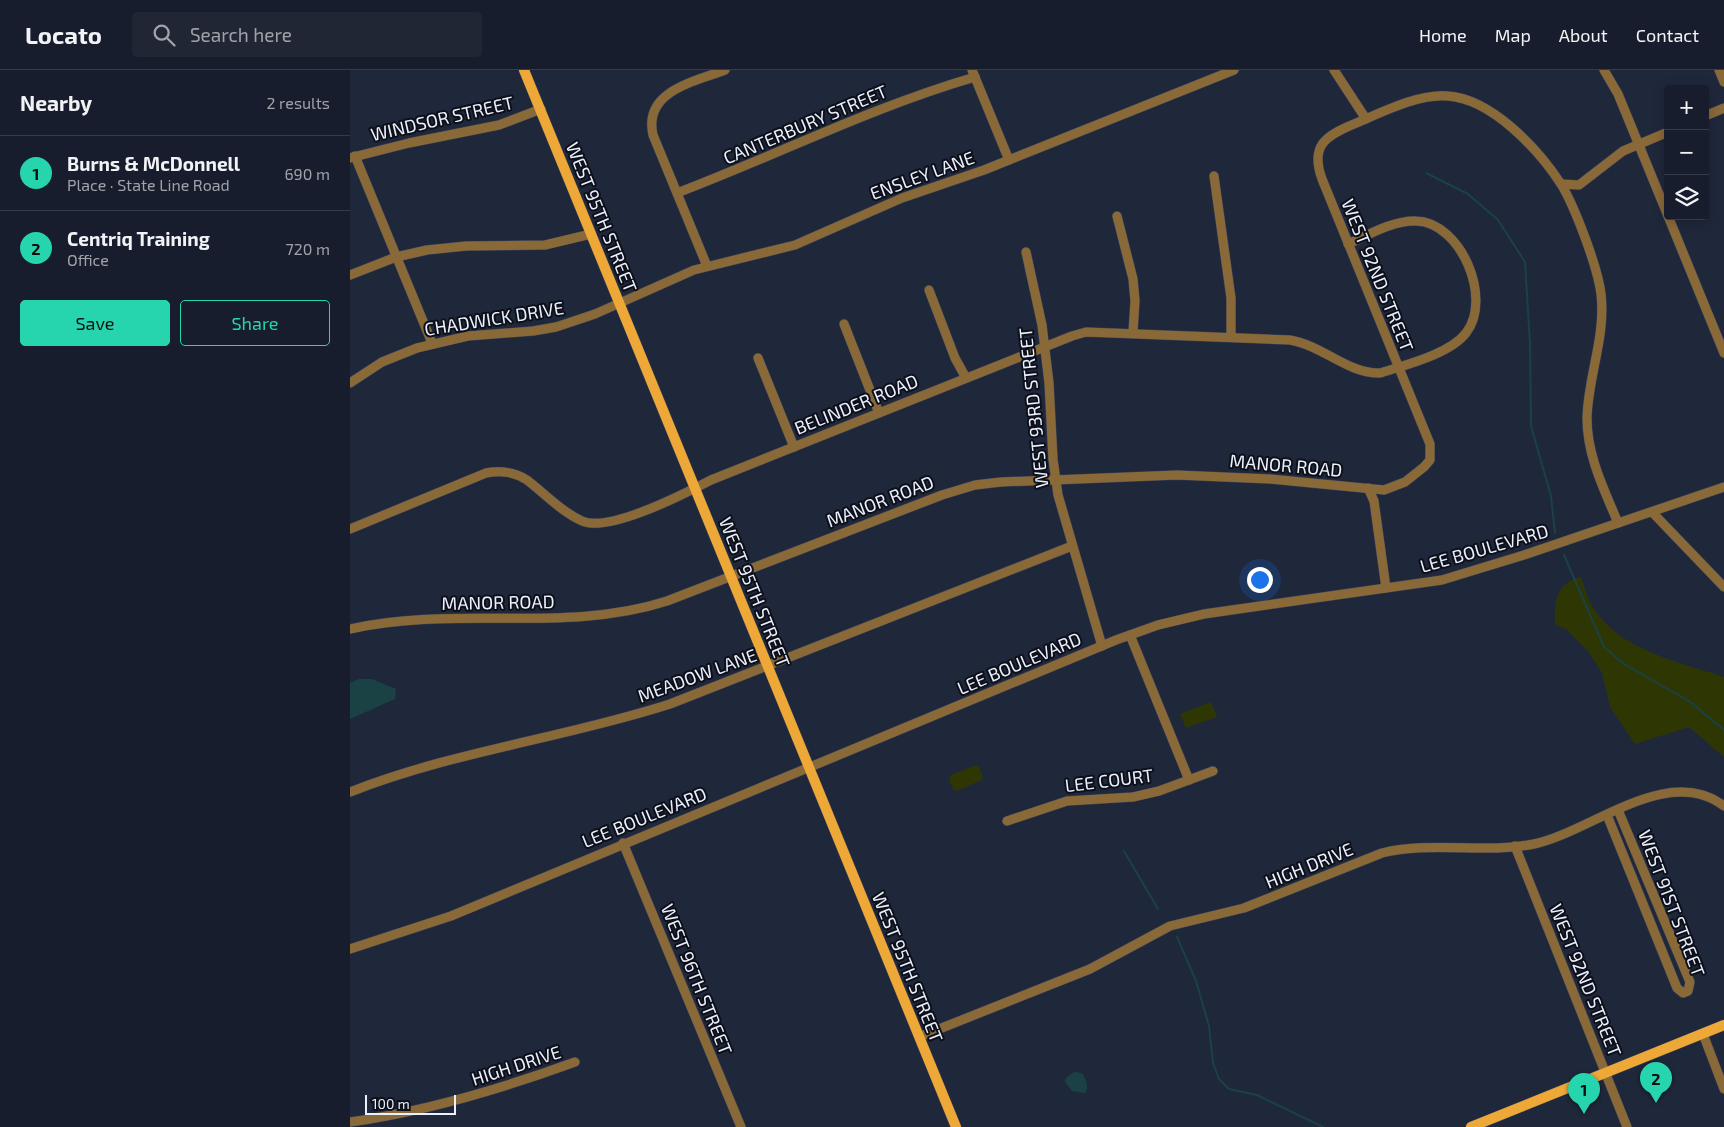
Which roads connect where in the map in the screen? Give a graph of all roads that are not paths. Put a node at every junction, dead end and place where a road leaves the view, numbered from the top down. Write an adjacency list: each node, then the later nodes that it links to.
1 (524, 70): 10 (main road, WEST 95TH STREET)
2 (725, 70): 20 (street)
3 (1234, 70): 16 (street, ENSLEY LANE)
4 (1334, 70): 12 (street)
5 (1604, 70): 14 (street)
6 (1719, 70): 8 (street)
7 (973, 73): 16 (street); 20 (street, CANTERBURY STREET)
8 (1724, 82)
9 (1724, 108): 11 (street)
10 (541, 110): 15 (street, WINDSOR STREET); 25 (main road, WEST 95TH STREET)
11 (1709, 114)
12 (1366, 119): 18 (street); 26 (street, WEST 92ND STREET)
13 (1664, 134): 14 (street)
14 (1638, 144): 19 (street); 22 (street)
15 (352, 157): 28 (street)
16 (1009, 160): 29 (street, ENSLEY LANE)
17 (1214, 176): 35 (street)
18 (1560, 184): 19 (street); 21 (street)
19 (1579, 185): 21 (street)
20 (677, 193): 29 (street)
21 (1571, 204): 53 (street)
22 (1664, 206)
23 (1117, 216): 34 (street)
24 (1670, 220): 38 (street)
25 (591, 234): 28 (street); 32 (main road, WEST 95TH STREET)
26 (1348, 244): 40 (street, WEST 92ND STREET); 40 (street, BELINDER ROAD)
27 (1026, 252): 37 (street, WEST 93RD STREET)
28 (396, 257): 30 (street); 36 (street)
29 (707, 266): 32 (street, ENSLEY LANE)
30 (350, 275)
31 (929, 290): 41 (street)
32 (619, 302): 36 (street, CHADWICK DRIVE); 47 (main road, WEST 95TH STREET)
33 (844, 324): 43 (street)
34 (1133, 332): 35 (street, BELINDER ROAD); 37 (street, BELINDER ROAD)
35 (1231, 336): 40 (street, BELINDER ROAD)
36 (432, 343): 42 (street, CHADWICK DRIVE)
37 (1044, 347): 41 (street, BELINDER ROAD); 46 (street, WEST 93RD STREET)
38 (1724, 354)
39 (758, 358): 44 (street)
40 (1398, 367): 45 (street, WEST 92ND STREET)
41 (966, 378): 43 (street, BELINDER ROAD)
42 (350, 383)
43 (879, 413): 44 (street, BELINDER ROAD)
44 (794, 447): 47 (street, BELINDER ROAD)
45 (1426, 466): 50 (street, MANOR ROAD)
46 (1056, 479): 48 (street, MANOR ROAD); 55 (street, WEST 93RD STREET); 56 (street, MANOR ROAD)
47 (695, 488): 54 (street, BELINDER ROAD); 56 (main road, WEST 95TH STREET)
48 (1368, 488): 50 (street, MANOR ROAD); 51 (street)
49 (1724, 488): 52 (street, LEE BOULEVARD)
50 (1384, 490): 51 (street)
51 (1374, 501): 58 (street)
52 (1652, 512): 53 (street, LEE BOULEVARD); 57 (street)
53 (1618, 522): 58 (street, LEE BOULEVARD)
54 (350, 529)
55 (1072, 546): 61 (street, WEST 93RD STREET); 62 (street, MEADOW LANE)
56 (730, 576): 59 (street, MANOR ROAD); 62 (main road, WEST 95TH STREET)
57 (1724, 587)
58 (1386, 588): 60 (street, LEE BOULEVARD)
59 (350, 629)
60 (1130, 635): 61 (street, LEE BOULEVARD); 65 (street)
61 (1102, 646): 63 (street, LEE BOULEVARD)
62 (767, 666): 63 (main road, WEST 95TH STREET); 66 (street, MEADOW LANE)
63 (808, 767): 71 (street, LEE BOULEVARD); 76 (main road, WEST 95TH STREET)
64 (1213, 771): 65 (street, LEE COURT)
65 (1189, 780): 70 (street, LEE COURT)
66 (350, 792)
67 (1724, 806): 68 (street, HIGH DRIVE)
68 (1618, 810): 69 (street, HIGH DRIVE); 69 (street, WEST 91ST STREET)
69 (1607, 815): 72 (street, HIGH DRIVE)
70 (1007, 821)
71 (623, 843): 73 (street, LEE BOULEVARD); 81 (street, WEST 96TH STREET)
72 (1515, 846): 76 (street, HIGH DRIVE); 78 (street, WEST 92ND STREET)
73 (350, 949)
74 (1724, 1024): 75 (main road)
75 (1703, 1034): 78 (main road); 79 (street)
76 (919, 1037): 82 (main road, WEST 95TH STREET)
77 (575, 1062): 80 (street, HIGH DRIVE)
78 (1606, 1073): 83 (main road); 84 (street, WEST 92ND STREET)
79 (1724, 1089)
80 (350, 1122)
81 (741, 1127)
82 (956, 1127)
83 (1471, 1127)
84 (1627, 1127)

